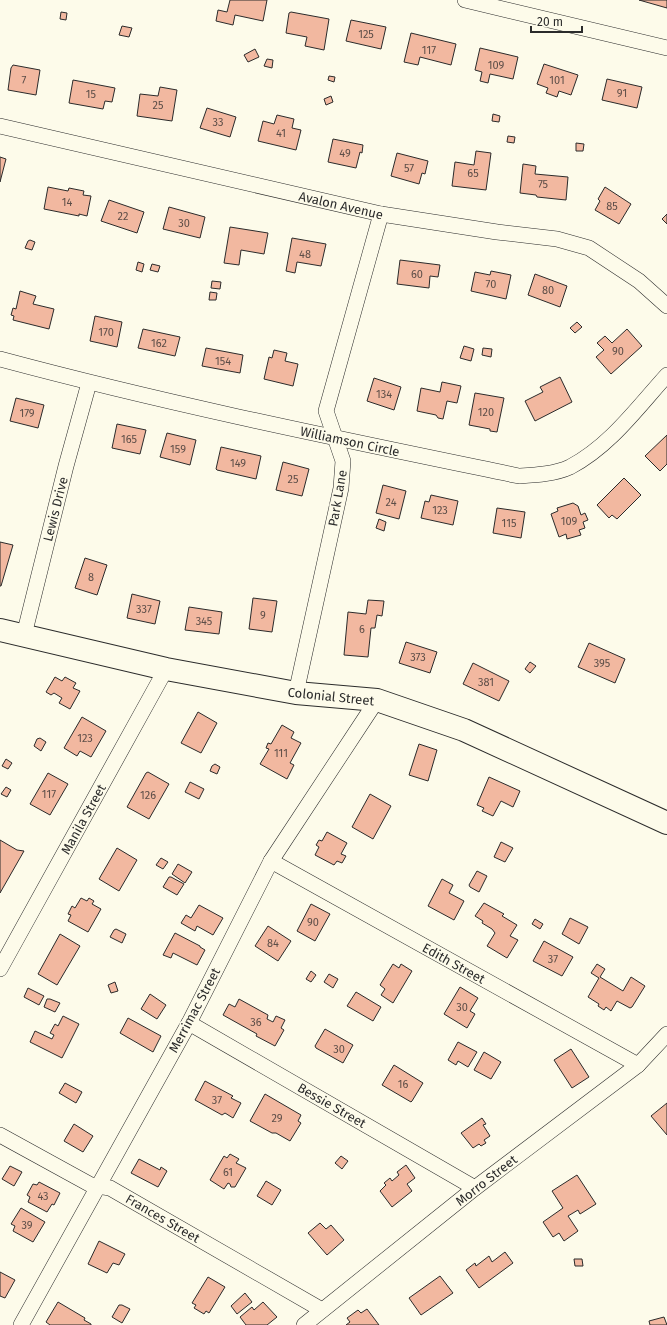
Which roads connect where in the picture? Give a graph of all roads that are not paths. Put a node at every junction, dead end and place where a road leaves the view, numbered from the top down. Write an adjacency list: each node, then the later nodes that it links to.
1 (465, 0): 2 (street)
2 (667, 48)
3 (0, 126): 4 (street, Avalon Avenue)
4 (381, 214): 5 (street, Avalon Avenue); 9 (street, Park Lane)
5 (667, 306)
6 (0, 359): 8 (street, Williamson Circle)
7 (667, 374): 9 (street, Williamson Circle)
8 (89, 383): 9 (street, Williamson Circle); 11 (street, Lewis Drive)
9 (335, 438): 13 (street, Park Lane)
10 (0, 630): 11 (street, Colonial Street)
11 (24, 635): 12 (street, Colonial Street)
12 (166, 669): 13 (street, Colonial Street); 17 (street, Manila Street)
13 (296, 693): 14 (street, Colonial Street)
14 (377, 700): 15 (street, Colonial Street); 16 (street, Merrimac Street)
15 (667, 823)
16 (271, 861): 18 (street, Merrimac Street); 20 (street, Edith Street)
17 (0, 969)
18 (189, 1023): 22 (street, Merrimac Street); 23 (street, Bessie Street)
19 (667, 1034): 20 (street, Morro Street)
20 (638, 1065): 23 (street, Morro Street)
21 (0, 1135): 22 (street, Frances Street)
22 (98, 1186): 24 (street, Frances Street); 25 (street, Merrimac Street)
23 (475, 1188): 24 (street, Morro Street)
24 (322, 1310): 26 (street, Morro Street)
25 (21, 1325)
26 (304, 1325)

